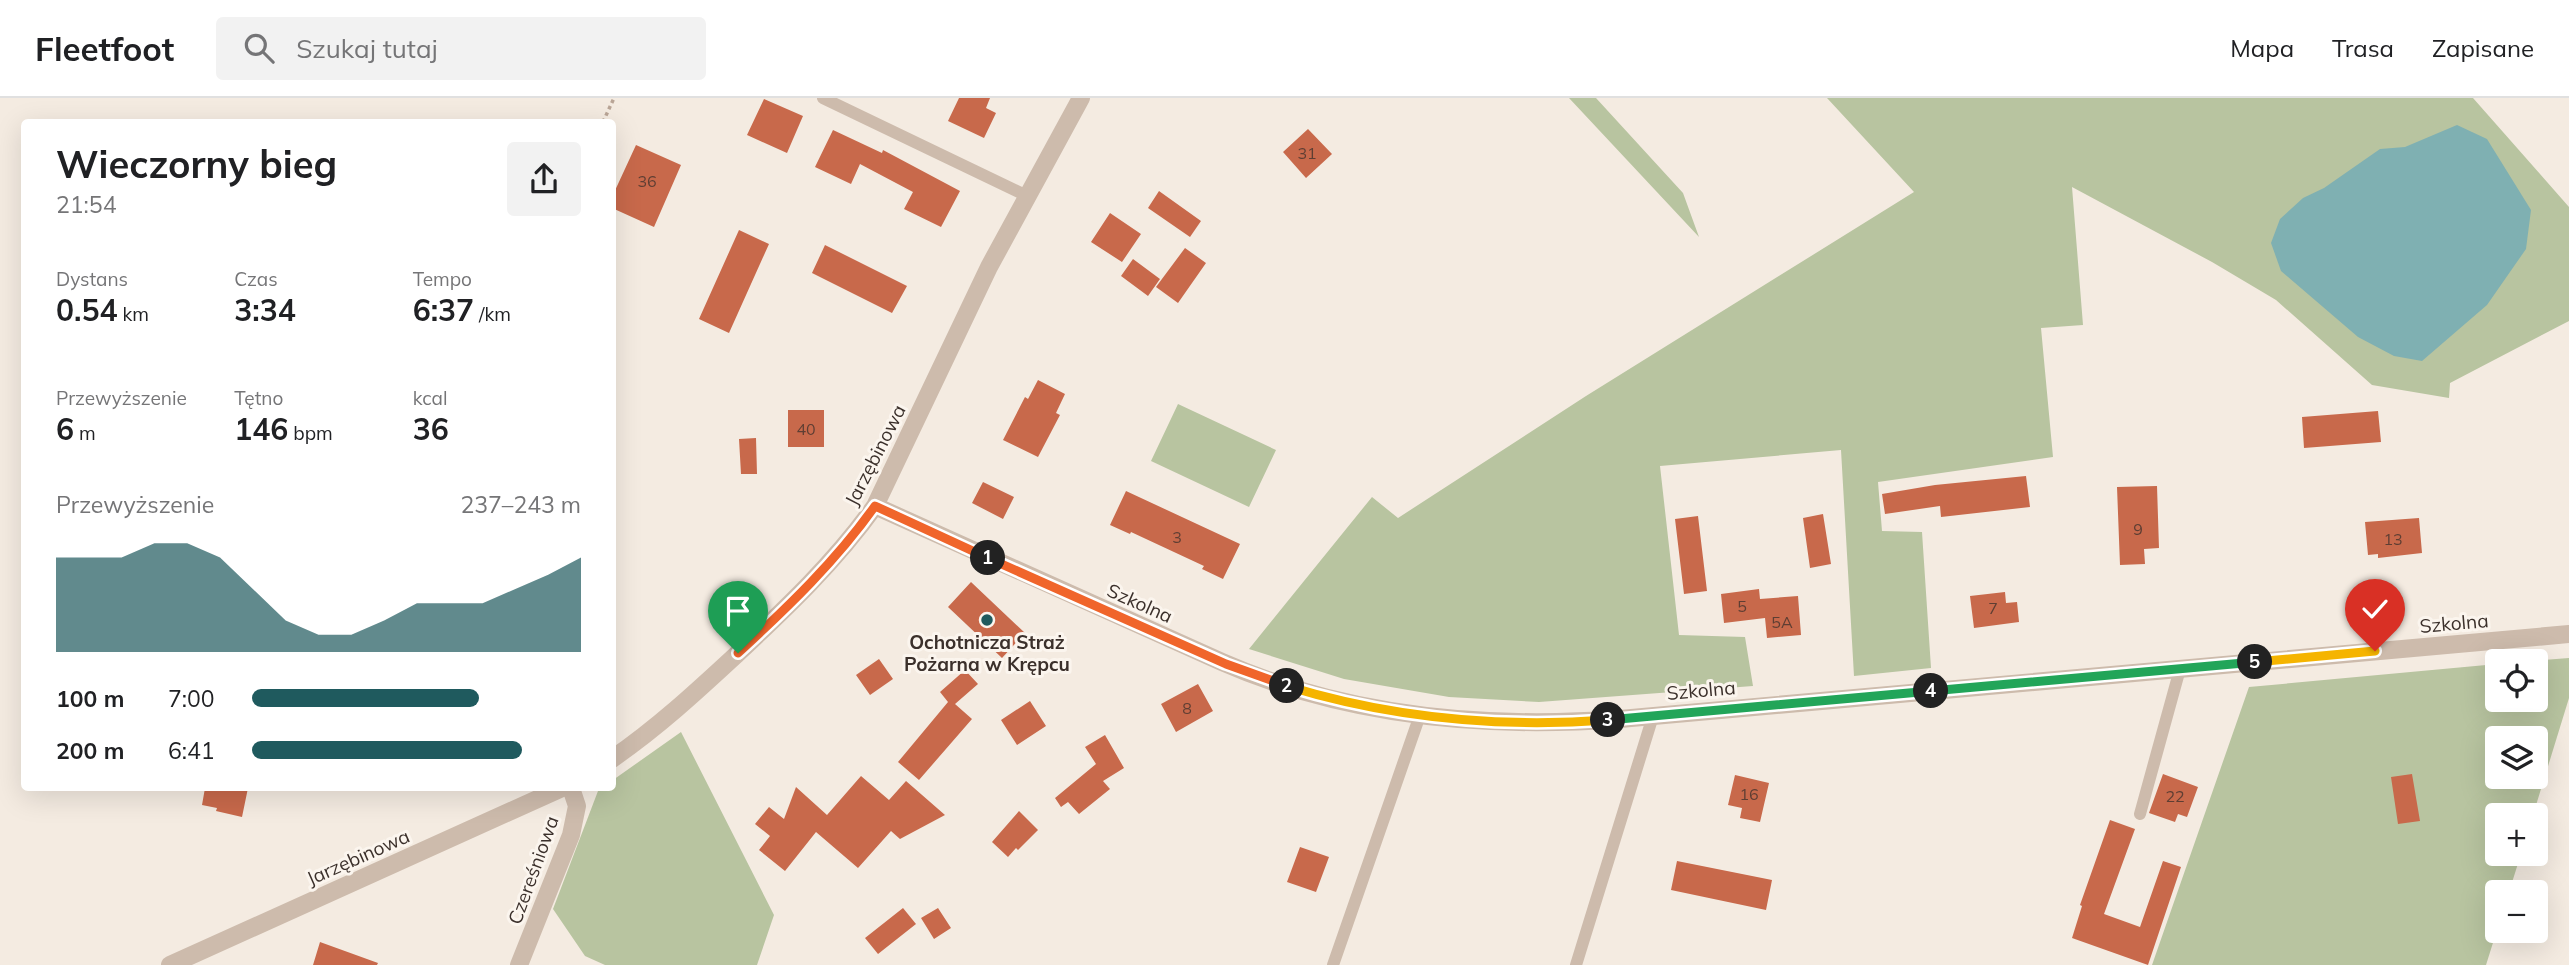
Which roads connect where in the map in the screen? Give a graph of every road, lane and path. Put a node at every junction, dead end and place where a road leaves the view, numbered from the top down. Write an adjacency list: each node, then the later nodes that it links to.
1 (614, 98): 4 (path)
2 (823, 98): 5 (lane)
3 (1082, 98): 5 (street, Jarzębinowa)
4 (604, 119)
5 (1027, 196): 6 (street, Jarzębinowa)
6 (875, 506): 9 (street, Szkolna); 11 (street, Jarzębinowa)
7 (2569, 634): 8 (street, Szkolna)
8 (2180, 669): 10 (street, Szkolna); 14 (lane)
9 (1420, 715): 10 (street, Szkolna); 17 (lane)
10 (1653, 716): 18 (lane)
11 (616, 756)
12 (555, 791): 15 (street, Jarzębinowa)
13 (572, 791): 16 (street, Czereśniowa)
14 (2140, 814)
15 (170, 965)
16 (519, 965)
17 (1334, 965)
18 (1576, 965)

